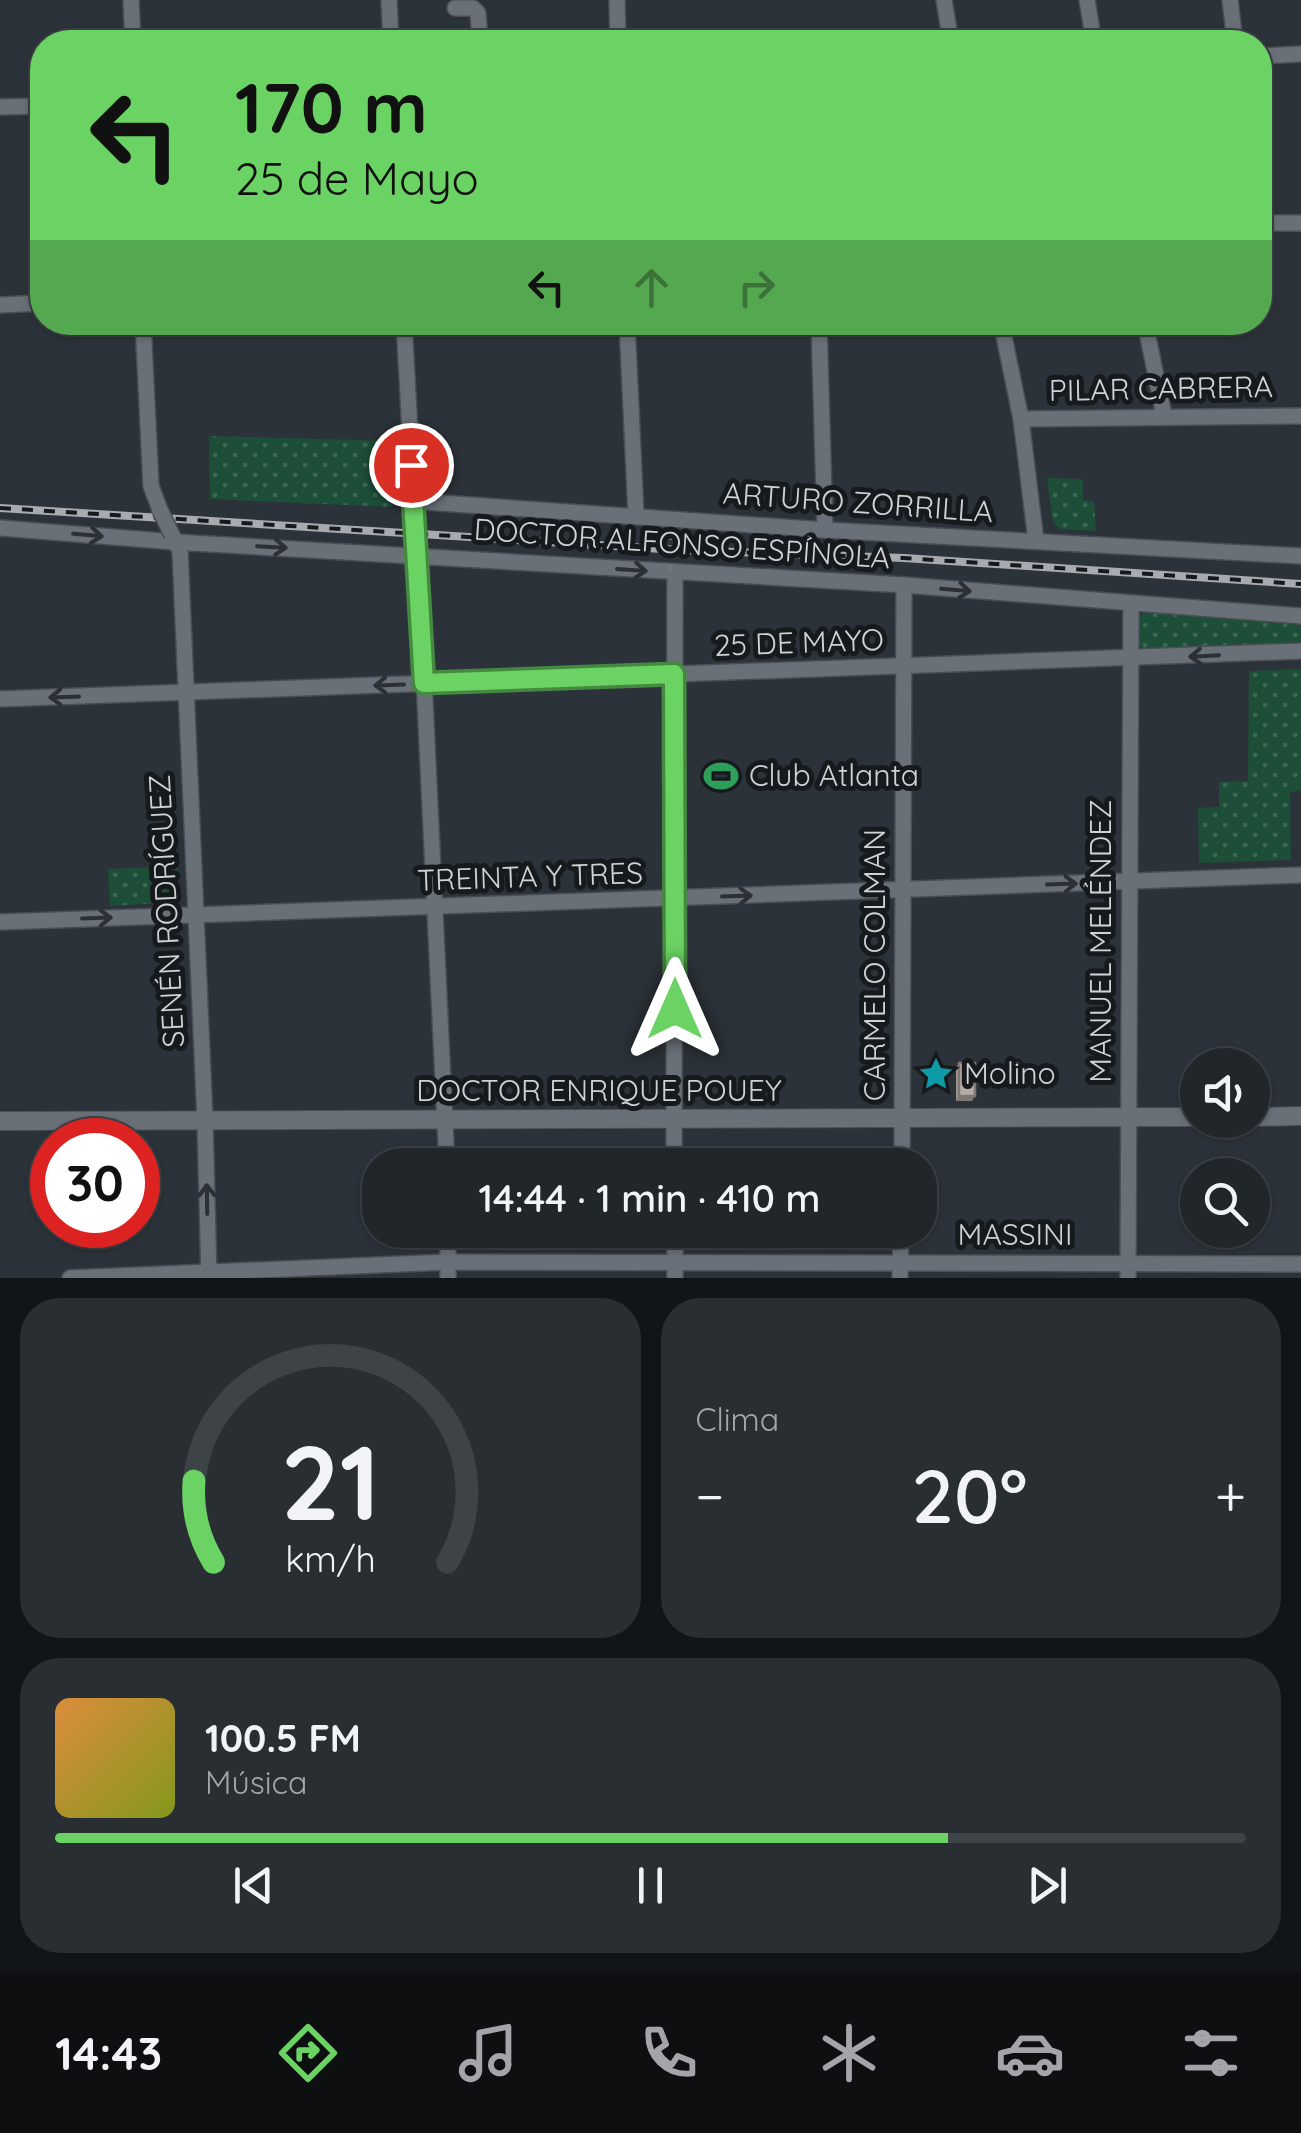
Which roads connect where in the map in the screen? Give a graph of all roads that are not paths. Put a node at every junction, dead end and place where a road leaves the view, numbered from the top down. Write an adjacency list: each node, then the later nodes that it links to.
1 (131, 0): 8 (street)
2 (389, 0): 9 (street)
3 (616, 0): 11 (street)
4 (944, 0): 12 (street)
5 (1086, 0): 13 (street)
6 (1230, 0): 14 (street)
7 (455, 8): 10 (street)
8 (132, 30)
9 (390, 30)
10 (479, 30)
11 (617, 30)
12 (949, 30)
13 (1092, 30)
14 (1233, 30)
15 (1301, 54): 16 (street)
16 (1272, 55)
17 (30, 106): 18 (street)
18 (0, 107)
19 (1272, 223): 20 (street)
20 (1301, 223)
21 (0, 304): 22 (street)
22 (30, 304)
23 (144, 335): 36 (street, SENÉN RODRÍGUEZ, bridge)
24 (405, 335): 32 (street)
25 (628, 335): 33 (street)
26 (819, 335): 35 (street)
27 (1004, 335): 31 (street)
28 (1148, 335): 29 (street)
29 (1164, 416): 30 (street, PILAR CABRERA); 31 (street, PILAR CABRERA)
30 (1301, 416)
31 (1021, 418): 37 (street)
32 (412, 501): 33 (street, ARTURO ZORRILLA); 38 (street, bridge)
33 (636, 515): 35 (street, ARTURO ZORRILLA)
34 (0, 528): 36 (street, DOCTOR ALFONSO ESPÍNOLA, one-way to 36)
35 (824, 530): 37 (street, ARTURO ZORRILLA)
36 (173, 538): 38 (street, DOCTOR ALFONSO ESPÍNOLA, one-way to 38); 49 (street, SENÉN RODRÍGUEZ)
37 (1036, 542): 39 (street, ARTURO ZORRILLA)
38 (418, 554): 40 (street, DOCTOR ALFONSO ESPÍNOLA, one-way to 40); 48 (street)
39 (1301, 556)
40 (672, 572): 41 (street, DOCTOR ALFONSO ESPÍNOLA); 47 (street)
41 (904, 585): 42 (street, DOCTOR ALFONSO ESPÍNOLA, one-way to 42); 46 (street, CARMELO COLMAN)
42 (1130, 604): 43 (street, DOCTOR ALFONSO ESPÍNOLA); 45 (street, MANUEL MELÉNDEZ)
43 (1301, 616)
44 (1301, 651): 45 (street, 25 DE MAYO, one-way to 45)
45 (1130, 660): 46 (street, 25 DE MAYO); 52 (street, MANUEL MELÉNDEZ)
46 (904, 666): 47 (street, 25 DE MAYO); 53 (street, CARMELO COLMAN)
47 (674, 674): 48 (street, 25 DE MAYO); 54 (street)
48 (424, 683): 49 (street, 25 DE MAYO, one-way to 49); 55 (street)
49 (184, 693): 50 (street, 25 DE MAYO, one-way to 50); 56 (street, SENÉN RODRÍGUEZ)
50 (0, 699)
51 (1301, 875): 52 (street, TREINTA Y TRES)
52 (1129, 882): 53 (street, TREINTA Y TRES, one-way to 52); 61 (street, MANUEL MELÉNDEZ)
53 (903, 890): 54 (street, TREINTA Y TRES, one-way to 53); 58 (street, CARMELO COLMAN)
54 (676, 899): 55 (street, TREINTA Y TRES); 63 (street)
55 (434, 908): 56 (street, TREINTA Y TRES); 66 (street)
56 (196, 914): 57 (street, TREINTA Y TRES, one-way to 56); 65 (street, SENÉN RODRÍGUEZ)
57 (0, 922)
58 (902, 1116): 61 (street, DOCTOR ENRIQUE POUEY); 63 (street, DOCTOR ENRIQUE POUEY); 69 (street, CARMELO COLMAN)
59 (1270, 1116): 60 (street)
60 (1301, 1116)
61 (1128, 1117): 62 (street, DOCTOR ENRIQUE POUEY); 74 (street, MANUEL MELÉNDEZ)
62 (1180, 1117)
63 (674, 1119): 66 (street, DOCTOR ENRIQUE POUEY); 68 (street)
64 (0, 1120): 65 (street, DOCTOR ENRIQUE POUEY)
65 (205, 1120): 66 (street, DOCTOR ENRIQUE POUEY); 76 (street, SENÉN RODRÍGUEZ, one-way to 65)
66 (446, 1120): 67 (street)
67 (447, 1148)
68 (674, 1148)
69 (902, 1148)
70 (675, 1248): 71 (street)
71 (675, 1260): 73 (street, MASSINI); 75 (street, MASSINI); 78 (street)
72 (1301, 1264): 74 (street, MASSINI)
73 (448, 1270): 76 (street, MASSINI)
74 (1129, 1270): 75 (street, MASSINI)
75 (900, 1271)
76 (209, 1275): 77 (street, MASSINI)
77 (70, 1278)
78 (675, 1278)

